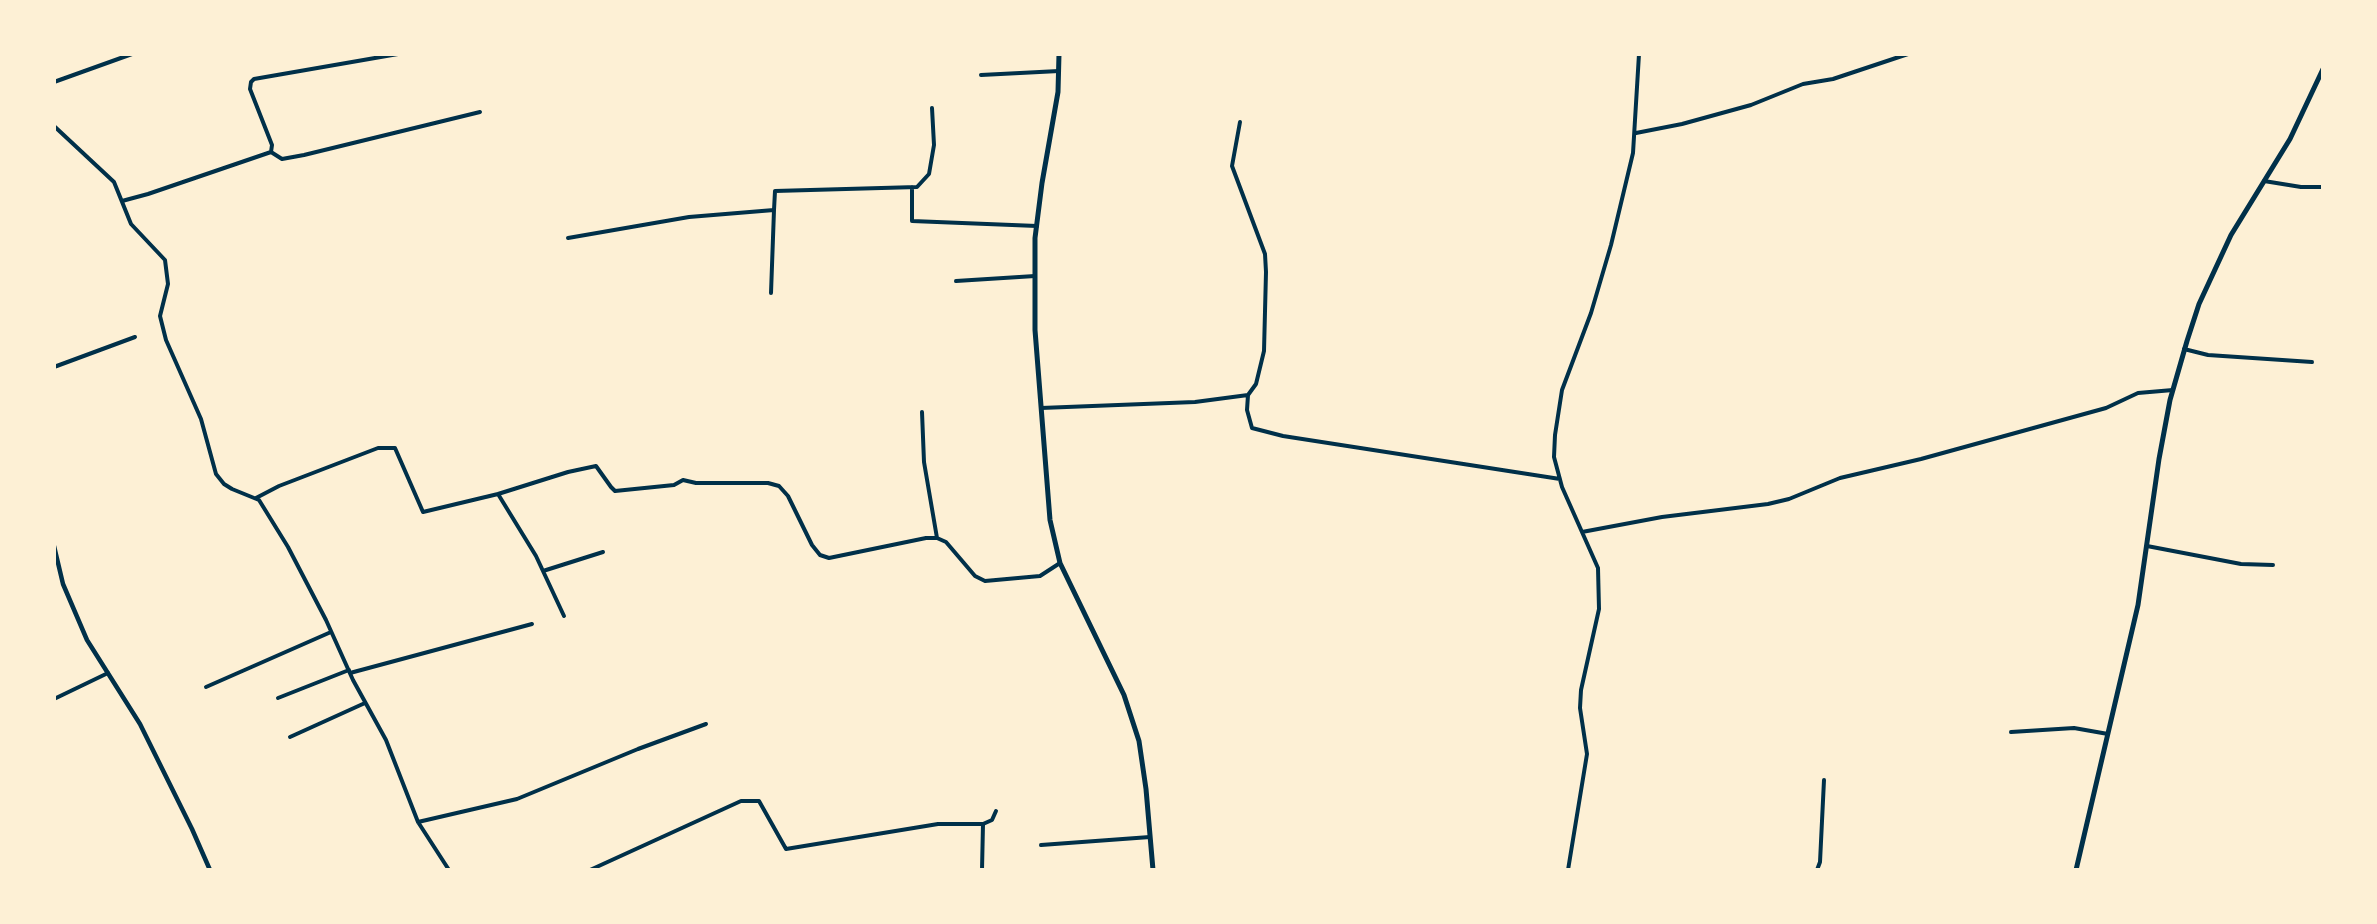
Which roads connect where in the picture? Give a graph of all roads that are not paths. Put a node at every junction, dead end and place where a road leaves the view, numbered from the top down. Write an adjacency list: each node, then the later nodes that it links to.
1 (132, 54): 9 (street)
2 (398, 54): 15 (street)
3 (1059, 54): 7 (main road)
4 (1639, 54): 14 (street)
5 (1908, 54): 14 (street)
6 (2323, 69): 16 (main road)
7 (1059, 71): 8 (street); 21 (main road)
8 (981, 75)
9 (54, 82)
10 (932, 108): 17 (street)
11 (480, 112): 15 (street)
12 (1240, 122): 31 (street)
13 (54, 126): 19 (street)
14 (1636, 133): 34 (street)
15 (271, 152): 19 (street)
16 (2264, 181): 18 (street); 27 (main road)
17 (912, 187): 20 (street); 21 (street)
18 (2323, 187)
19 (122, 201): 36 (street)
20 (774, 210): 22 (street); 25 (street)
21 (1037, 226): 23 (main road)
22 (568, 238)
23 (1035, 276): 24 (street); 32 (main road)
24 (956, 281)
25 (771, 293)
26 (135, 337): 29 (street)
27 (2184, 350): 28 (street); 30 (main road)
28 (2312, 362)
29 (54, 367)
30 (2173, 390): 37 (street); 40 (main road)
31 (1248, 395): 32 (street); 34 (street)
32 (1041, 408): 42 (main road)
33 (922, 412): 38 (street)
34 (1560, 479): 37 (street)
35 (498, 494): 36 (street); 38 (street); 44 (street)
36 (255, 498): 47 (street)
37 (1582, 532): 69 (street)
38 (937, 538): 42 (street)
39 (54, 546): 49 (street)
40 (2147, 546): 43 (street); 56 (main road)
41 (603, 552): 44 (street)
42 (1060, 563): 62 (main road)
43 (2273, 565)
44 (543, 571): 45 (street)
45 (564, 616)
46 (532, 624): 48 (street)
47 (331, 632): 48 (street); 50 (street)
48 (349, 672): 51 (street); 53 (street)
49 (108, 673): 52 (street); 64 (street)
50 (206, 687)
51 (279, 698)
52 (54, 699)
53 (366, 703): 57 (street); 60 (street)
54 (706, 724): 60 (street)
55 (2011, 732): 56 (street)
56 (2109, 734): 71 (main road)
57 (290, 736)
58 (1824, 780): 70 (street)
59 (996, 810): 61 (street)
60 (418, 822): 65 (street)
61 (983, 824): 66 (street); 67 (street)
62 (1150, 837): 63 (street); 68 (main road)
63 (1041, 845)
64 (210, 870)
65 (449, 870)
66 (590, 870)
67 (982, 870)
68 (1153, 870)
69 (1568, 870)
70 (1817, 870)
71 (2076, 870)

